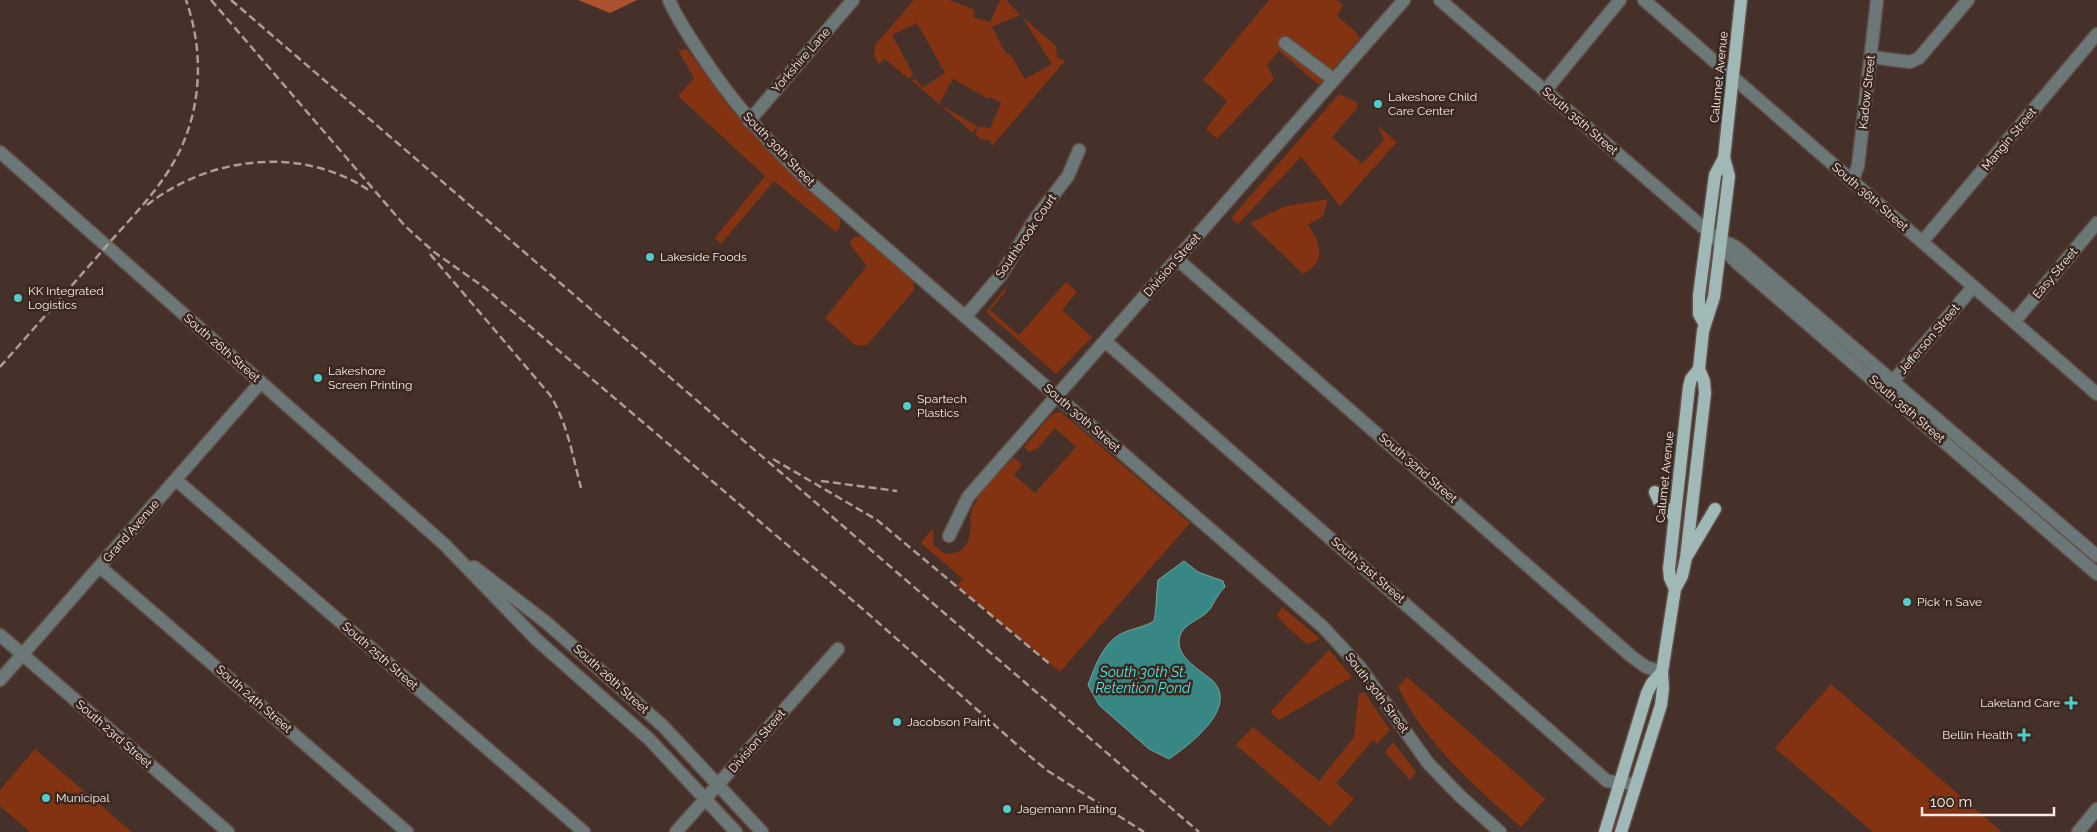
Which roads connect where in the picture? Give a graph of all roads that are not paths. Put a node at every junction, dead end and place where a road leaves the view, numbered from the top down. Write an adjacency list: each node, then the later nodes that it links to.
1 (669, 0): 16 (street, South 30th Street)
2 (853, 0): 16 (street, Yorkshire Lane)
3 (1404, 0): 14 (street, Division Street)
4 (1440, 0): 15 (street, South 35th Street)
5 (1620, 0): 15 (street)
6 (1644, 0): 13 (street, South 36th Street)
7 (1741, 0): 13 (main road, Calumet Avenue)
8 (1877, 0): 12 (street, Kadow Street)
9 (1968, 0): 12 (street)
10 (2097, 34): 24 (street, Mangin Street)
11 (1285, 43): 14 (street)
12 (1871, 57): 20 (street, Kadow Street)
13 (1732, 78): 19 (main road, Calumet Avenue); 20 (street, South 36th Street)
14 (1334, 80): 25 (street, Division Street)
15 (1545, 91): 22 (street, South 35th Street)
16 (748, 121): 27 (street, South 30th Street)
17 (1079, 150): 27 (street, Southbrook Court)
18 (0, 152): 32 (street, South 26th Street)
19 (1724, 158): 22 (main road, Calumet Avenue); 23 (main road, Calumet Avenue)
20 (1852, 182): 24 (street, South 36th Street)
21 (2097, 223): 28 (street, Easy Street)
22 (1708, 232): 23 (street, South 35th Street); 29 (main road, Calumet Avenue)
23 (1720, 242): 29 (main road, Calumet Avenue); 33 (street, South 35th Street)
24 (1922, 242): 26 (street, South 36th Street)
25 (1177, 259): 30 (street, Division Street); 52 (street, South 32nd Street)
26 (1973, 287): 28 (street, South 36th Street); 33 (street, Jefferson Street)
27 (965, 317): 35 (street, South 30th Street)
28 (2014, 322): 34 (street, South 36th Street)
29 (1704, 323): 31 (main road, Calumet Avenue)
30 (1106, 342): 35 (street, Division Street); 54 (street, South 31st Street)
31 (1699, 369): 37 (main road, Calumet Avenue); 39 (main road, Calumet Avenue)
32 (261, 382): 36 (street, Grand Avenue); 43 (street, South 26th Street)
33 (1890, 386): 44 (street, South 35th Street); 47 (street, South 35th Street)
34 (2097, 394)
35 (1058, 396): 42 (street, Division Street); 66 (street, South 30th Street)
36 (176, 480): 46 (street, Grand Avenue); 62 (street, South 25th Street)
37 (1677, 490): 39 (main road); 41 (main road, Calumet Avenue)
38 (1655, 492): 41 (main road)
39 (1693, 493): 45 (main road, Calumet Avenue)
40 (1715, 509): 45 (main road)
41 (1674, 517): 48 (main road, Calumet Avenue)
42 (949, 536)
43 (444, 544): 56 (street, South 26th Street); 57 (street, South 26th Street)
44 (2097, 556)
45 (1686, 558): 48 (main road, Calumet Avenue)
46 (100, 567): 51 (street, Grand Avenue); 61 (street, South 24th Street)
47 (2097, 574)
48 (1675, 589): 52 (main road, Calumet Avenue)
49 (0, 635): 51 (street, South 23rd Street)
50 (838, 649): 56 (street, Division Street)
51 (22, 654): 53 (street, Grand Avenue); 60 (street, South 23rd Street)
52 (1662, 672): 54 (main road, Calumet Avenue); 55 (main road, Calumet Avenue)
53 (0, 680)
54 (1621, 782): 55 (street, South 31st Street); 67 (main road, Calumet Avenue)
55 (1636, 784): 68 (main road, Calumet Avenue)
56 (717, 786): 57 (street, Division Street); 65 (street, South 26th Street)
57 (705, 799): 63 (street, Division Street); 64 (street, South 26th Street)
58 (2097, 809): 59 (street)
59 (2079, 831)
60 (228, 832)
61 (407, 832)
62 (584, 832)
63 (676, 832)
64 (736, 832)
65 (762, 832)
66 (1500, 832)
67 (1605, 832)
68 (1621, 832)

